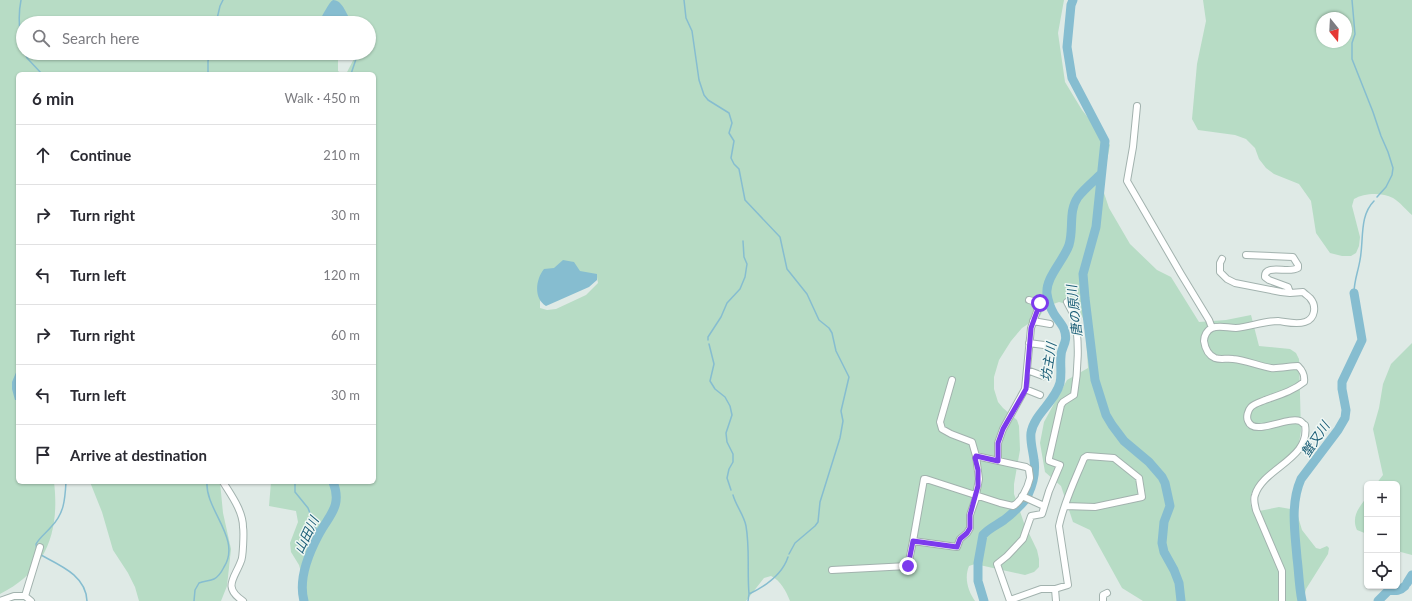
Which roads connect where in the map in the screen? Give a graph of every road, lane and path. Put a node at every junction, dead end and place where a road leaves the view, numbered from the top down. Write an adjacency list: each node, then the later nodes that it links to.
1 (1137, 106): 9 (street)
2 (1246, 255): 4 (street)
3 (1222, 259): 4 (street)
4 (1290, 293): 9 (street)
5 (1029, 300): 7 (street)
6 (1067, 302): 22 (street)
7 (1033, 321): 8 (street); 10 (street)
8 (1050, 324)
9 (1212, 328): 36 (street)
10 (1029, 343): 11 (street); 12 (street)
11 (1051, 346)
12 (1027, 370): 13 (street); 15 (street)
13 (1043, 376)
14 (952, 380): 17 (street)
15 (1026, 389): 16 (street); 18 (street)
16 (1040, 395)
17 (976, 456): 18 (street); 20 (street)
18 (998, 461): 21 (street)
19 (224, 484): 33 (street)
20 (976, 495): 21 (street); 24 (street); 24 (street)
21 (1022, 496): 22 (street)
22 (1044, 506): 30 (street)
23 (1065, 506): 23 (street); 27 (street)
24 (913, 541): 26 (street)
25 (40, 547): 29 (street)
26 (832, 570)
27 (1056, 589): 30 (street); 34 (street)
28 (1107, 593): 35 (street)
29 (25, 596): 31 (street); 32 (street)
30 (1010, 600)
31 (0, 601)
32 (31, 601)
33 (242, 601)
34 (1056, 601)
35 (1103, 601)
36 (1282, 601)

